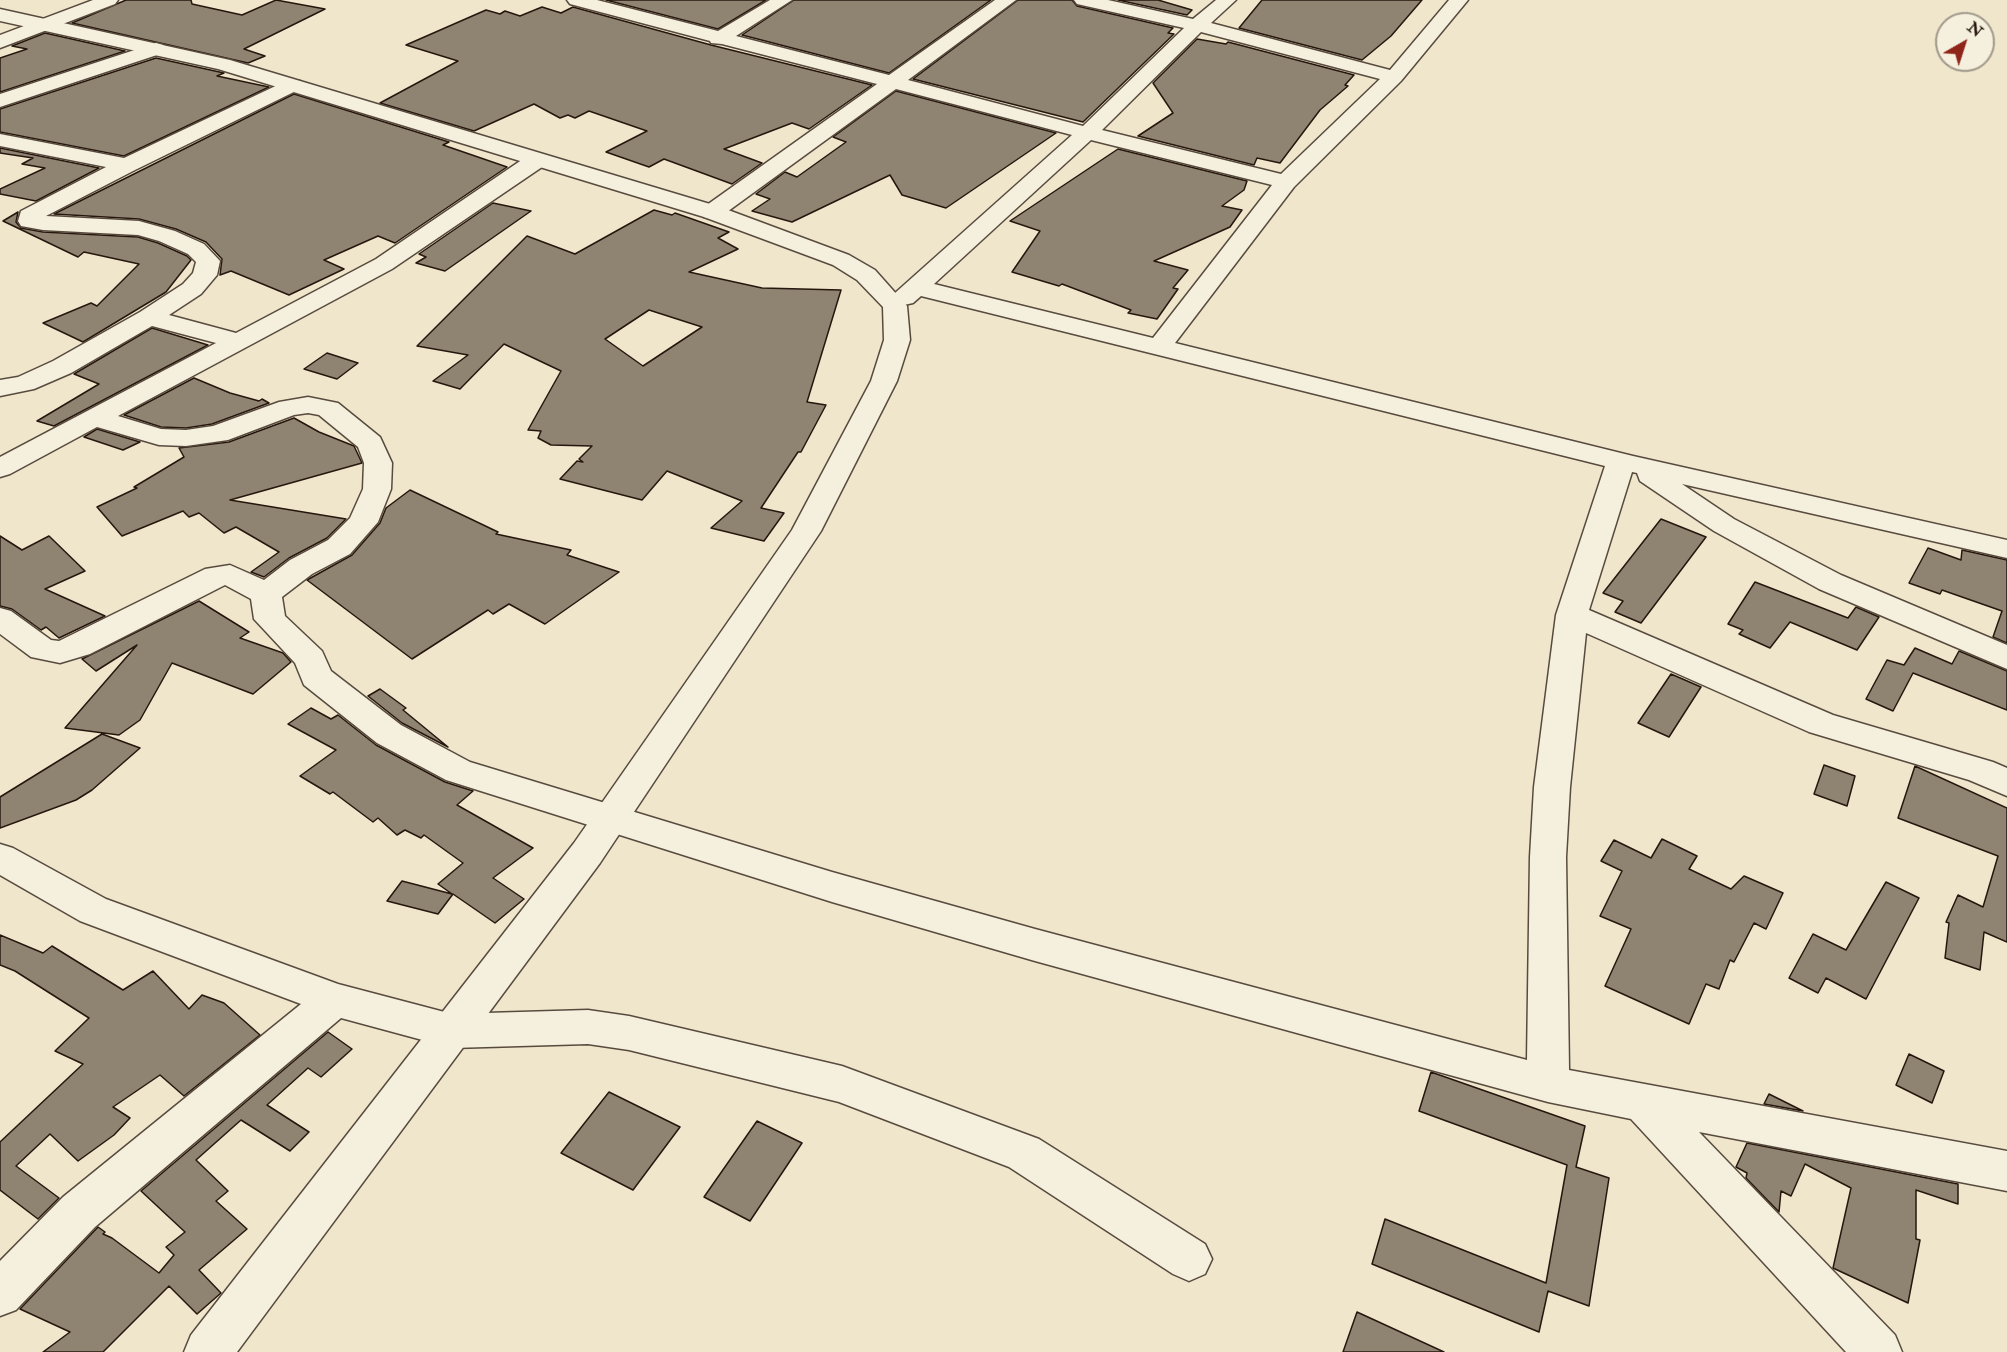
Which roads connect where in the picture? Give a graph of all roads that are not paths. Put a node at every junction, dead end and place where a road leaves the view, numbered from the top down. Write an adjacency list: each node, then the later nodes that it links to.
1 (109, 0): 9 (street)
2 (576, 0): 11 (street)
3 (783, 0): 11 (street)
4 (1006, 0): 15 (street)
5 (1083, 0): 10 (street)
6 (1227, 0): 10 (street)
7 (1459, 0): 14 (street)
8 (0, 15): 9 (street)
9 (45, 24): 12 (street); 13 (street)
10 (1197, 25): 14 (street); 18 (street)
11 (718, 39): 15 (street)
12 (0, 42)
13 (156, 49): 16 (street); 17 (street)
14 (1394, 77): 22 (street)
15 (892, 83): 18 (street); 23 (street)
16 (293, 85): 20 (street); 21 (street)
17 (0, 101)
18 (1087, 133): 22 (street); 24 (street)
19 (0, 140): 21 (street)
20 (537, 160): 23 (street); 26 (street)
21 (127, 165): 25 (street)
22 (1286, 182): 27 (street)
23 (712, 212): 24 (street)
24 (905, 296): 27 (street); 39 (street)
25 (149, 317): 26 (street); 28 (street)
26 (238, 341): 29 (street)
27 (1159, 347): 31 (street)
28 (0, 388)
29 (96, 417): 30 (street); 34 (street)
30 (12, 450): 32 (street)
31 (1627, 463): 33 (street); 35 (street); 37 (street)
32 (0, 468)
33 (2007, 549)
34 (266, 594): 36 (street); 39 (street)
35 (1572, 615): 38 (street); 43 (street)
36 (0, 618)
37 (2007, 658)
38 (1998, 775)
39 (610, 820): 42 (street); 43 (street)
40 (0, 858): 41 (street)
41 (335, 1000): 42 (street); 47 (street)
42 (452, 1031): 46 (street); 48 (street)
43 (1548, 1084): 44 (street)
44 (1644, 1103): 45 (street); 49 (street)
45 (2007, 1171)
46 (1189, 1259)
47 (0, 1294)
48 (208, 1352)
49 (1878, 1352)

